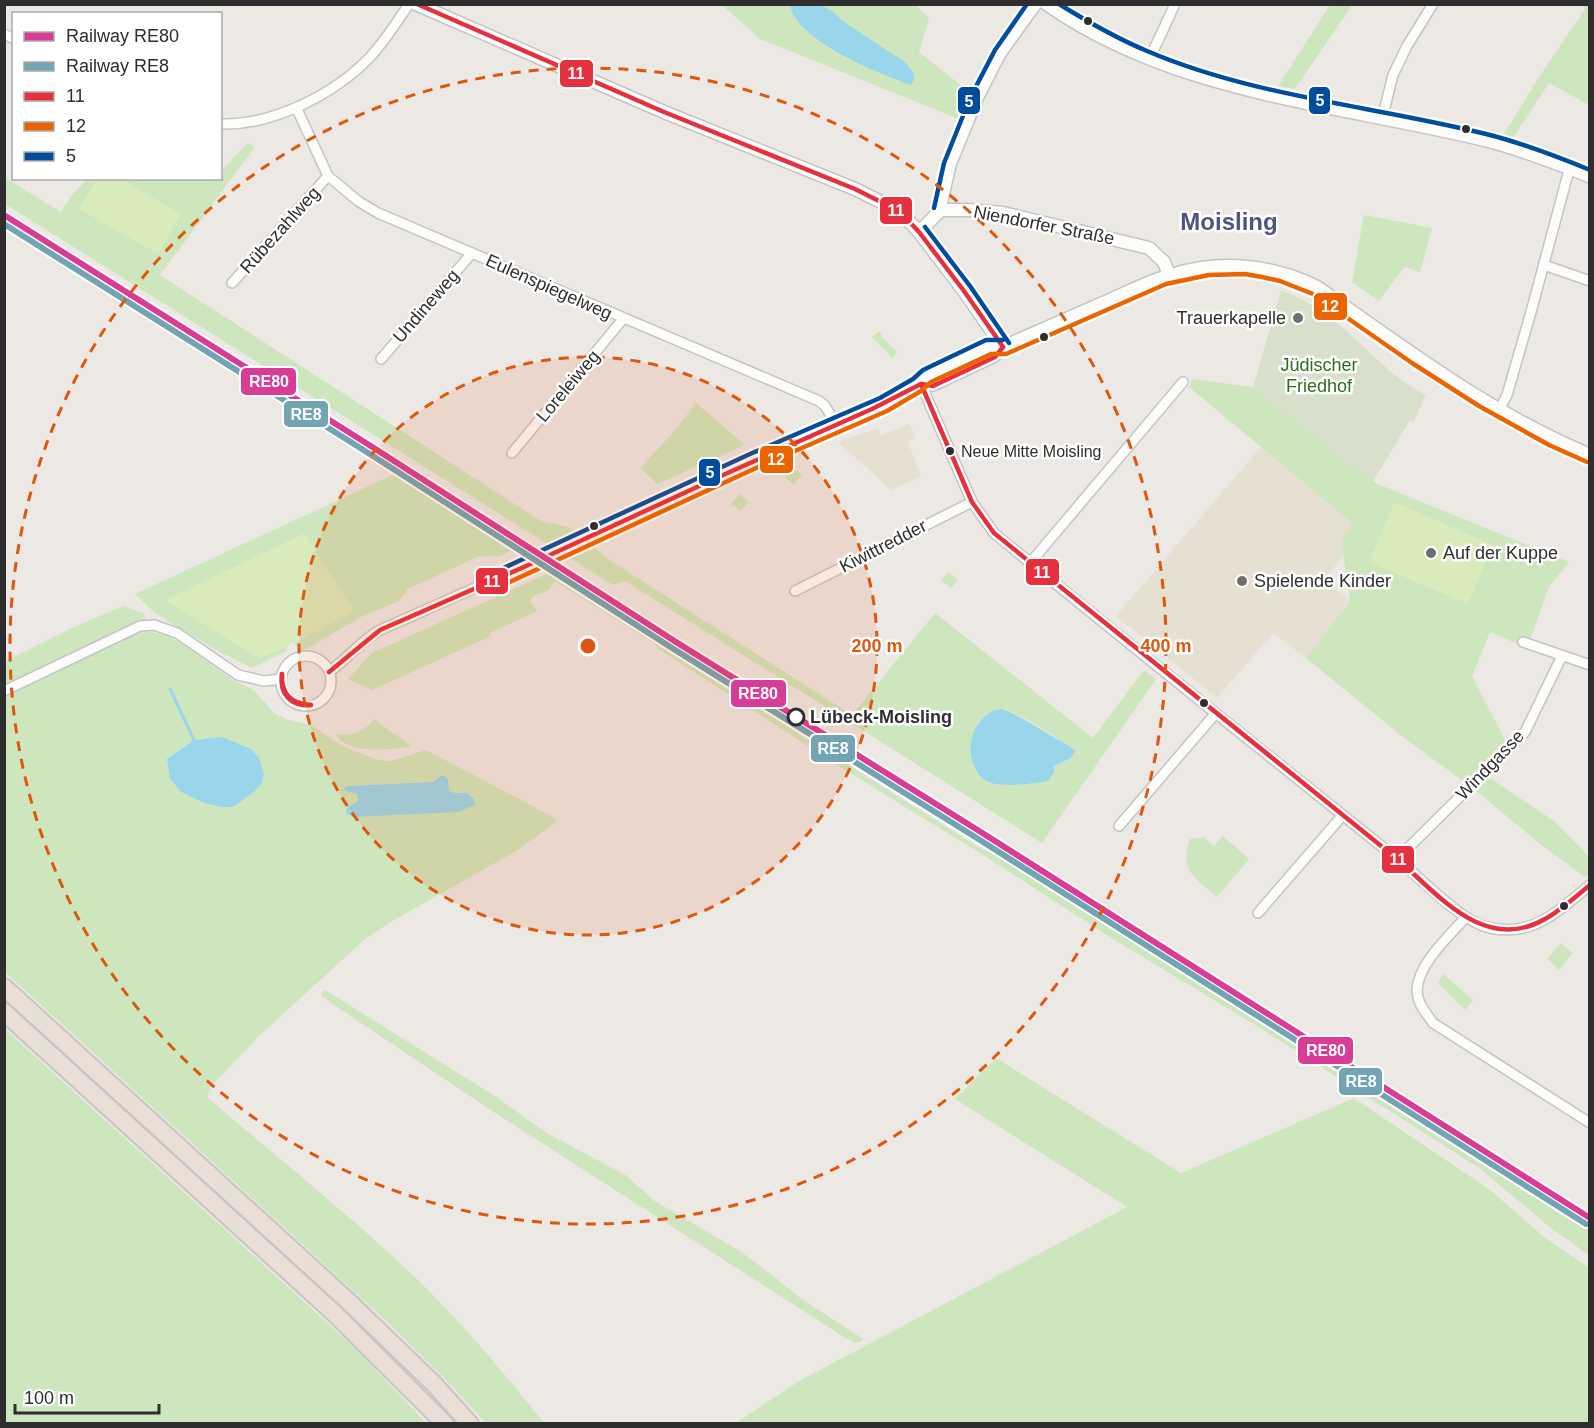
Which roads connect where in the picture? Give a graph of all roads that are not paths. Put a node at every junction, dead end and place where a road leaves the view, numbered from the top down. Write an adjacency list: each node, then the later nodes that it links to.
1 (409, 4): 8 (street)
2 (416, 4): 15 (main road)
3 (1037, 4): 14 (street)
4 (1044, 4): 7 (street)
5 (1174, 4): 7 (street)
6 (1433, 4): 9 (street)
7 (1149, 60): 9 (street)
8 (297, 108): 10 (street); 12 (street, Eulenspiegelweg)
9 (1382, 119): 11 (street)
10 (222, 124)
11 (1569, 170): 13 (street); 17 (street)
12 (328, 176): 16 (street, Eulenspiegelweg); 20 (street, Rübezahlweg)
13 (1590, 178)
14 (941, 210): 15 (main road); 18 (main road, Niendorfer Straße)
15 (919, 232): 22 (main road)
16 (472, 253): 21 (street, Eulenspiegelweg); 23 (street, Undineweg)
17 (1544, 265): 19 (street); 26 (street)
18 (1169, 275): 22 (main road); 26 (main road)
19 (1590, 281)
20 (232, 283)
21 (623, 320): 27 (street, Eulenspiegelweg); 28 (street, Loreleiweg)
22 (1004, 347): 25 (street)
23 (381, 359)
24 (1183, 382): 31 (street)
25 (921, 384): 27 (street); 30 (street)
26 (1499, 410): 29 (main road)
27 (836, 424): 36 (street)
28 (512, 453)
29 (1590, 456)
30 (972, 502): 31 (street); 32 (street, Kiwittredder)
31 (1030, 563): 39 (street)
32 (795, 591)
33 (1523, 642): 34 (street)
34 (1562, 656): 35 (street); 42 (street, Windgasse)
35 (1590, 665)
36 (329, 672): 37 (street); 37 (street)
37 (281, 679): 38 (street)
38 (4, 691)
39 (1216, 713): 40 (street); 41 (street)
40 (1342, 816): 42 (street); 44 (street)
41 (1119, 826)
42 (1397, 859): 45 (street)
43 (1590, 885): 45 (street)
44 (1258, 913)
45 (1466, 917): 48 (street)
46 (4, 987): 50 (highway)
47 (4, 1012): 49 (highway)
48 (1590, 1123)
49 (446, 1424)
50 (470, 1424)

